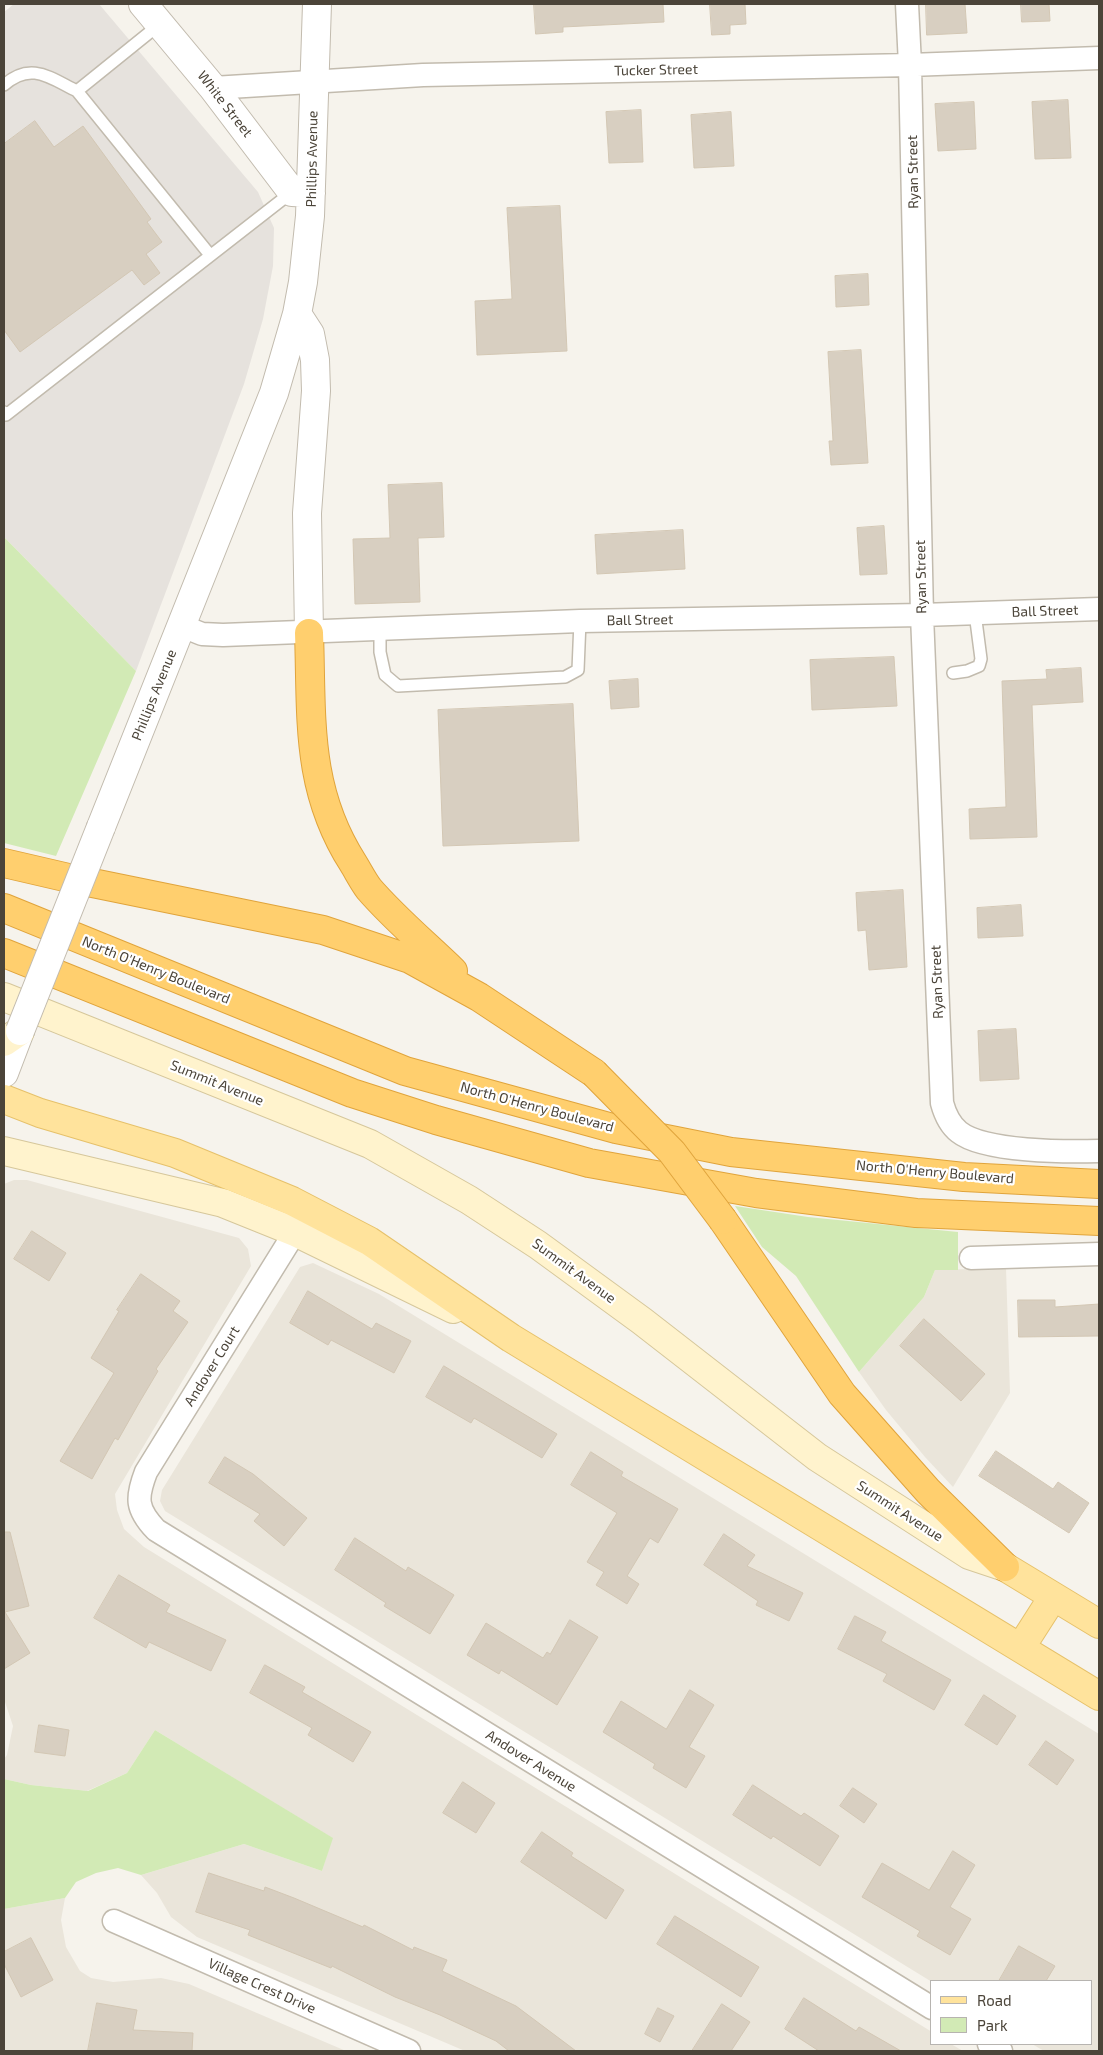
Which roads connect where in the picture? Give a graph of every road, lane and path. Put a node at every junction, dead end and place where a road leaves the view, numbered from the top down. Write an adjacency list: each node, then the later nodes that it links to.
1 (317, 4): 6 (street, Phillips Avenue)
2 (907, 4): 5 (street, Ryan Street)
3 (151, 14): 8 (street, White Street); 9 (lane)
4 (1099, 58): 5 (street, Tucker Street)
5 (910, 65): 6 (street, Tucker Street); 16 (street, Ryan Street)
6 (313, 82): 8 (street, Tucker Street); 10 (street, Phillips Avenue)
7 (4, 85): 9 (lane)
8 (213, 88): 10 (street, White Street)
9 (77, 92): 11 (lane)
10 (302, 193): 11 (lane); 12 (street, Phillips Avenue)
11 (210, 255): 13 (lane)
12 (297, 314): 18 (street, Phillips Avenue); 20 (street)
13 (4, 412)
14 (1099, 609): 15 (street, Ball Street)
15 (975, 613): 16 (street, Ball Street); 21 (lane)
16 (922, 615): 17 (street, Ball Street); 31 (street, Ryan Street)
17 (580, 621): 19 (street, Ball Street); 19 (lane)
18 (182, 626): 20 (street, Ball Street); 27 (street, Phillips Avenue, bridge)
19 (380, 630): 20 (street, Ball Street)
20 (309, 632): 25 (highway)
21 (953, 672)
22 (4, 863): 25 (highway)
23 (4, 908): 32 (highway, North O'Henry Boulevard)
24 (4, 953): 33 (highway)
25 (479, 996): 39 (highway, bridge)
26 (4, 997): 39 (main road, Summit Avenue)
27 (12, 1037): 28 (street, Phillips Avenue)
28 (4, 1073)
29 (4, 1099): 37 (main road)
30 (4, 1151): 34 (main road)
31 (1099, 1151)
32 (1099, 1184)
33 (1099, 1221)
34 (295, 1232): 37 (main road); 38 (street, Andover Court)
35 (1099, 1254): 36 (street)
36 (971, 1258)
37 (511, 1338): 42 (main road)
38 (139, 1504): 45 (street, Andover Avenue)
39 (1005, 1567): 40 (main road, Summit Avenue)
40 (1053, 1597): 41 (main road, Summit Avenue); 42 (main road)
41 (1099, 1624)
42 (1020, 1647): 43 (main road)
43 (1099, 1696)
44 (114, 1921): 46 (street, Village Crest Drive)
45 (930, 2007)
46 (409, 2051)

